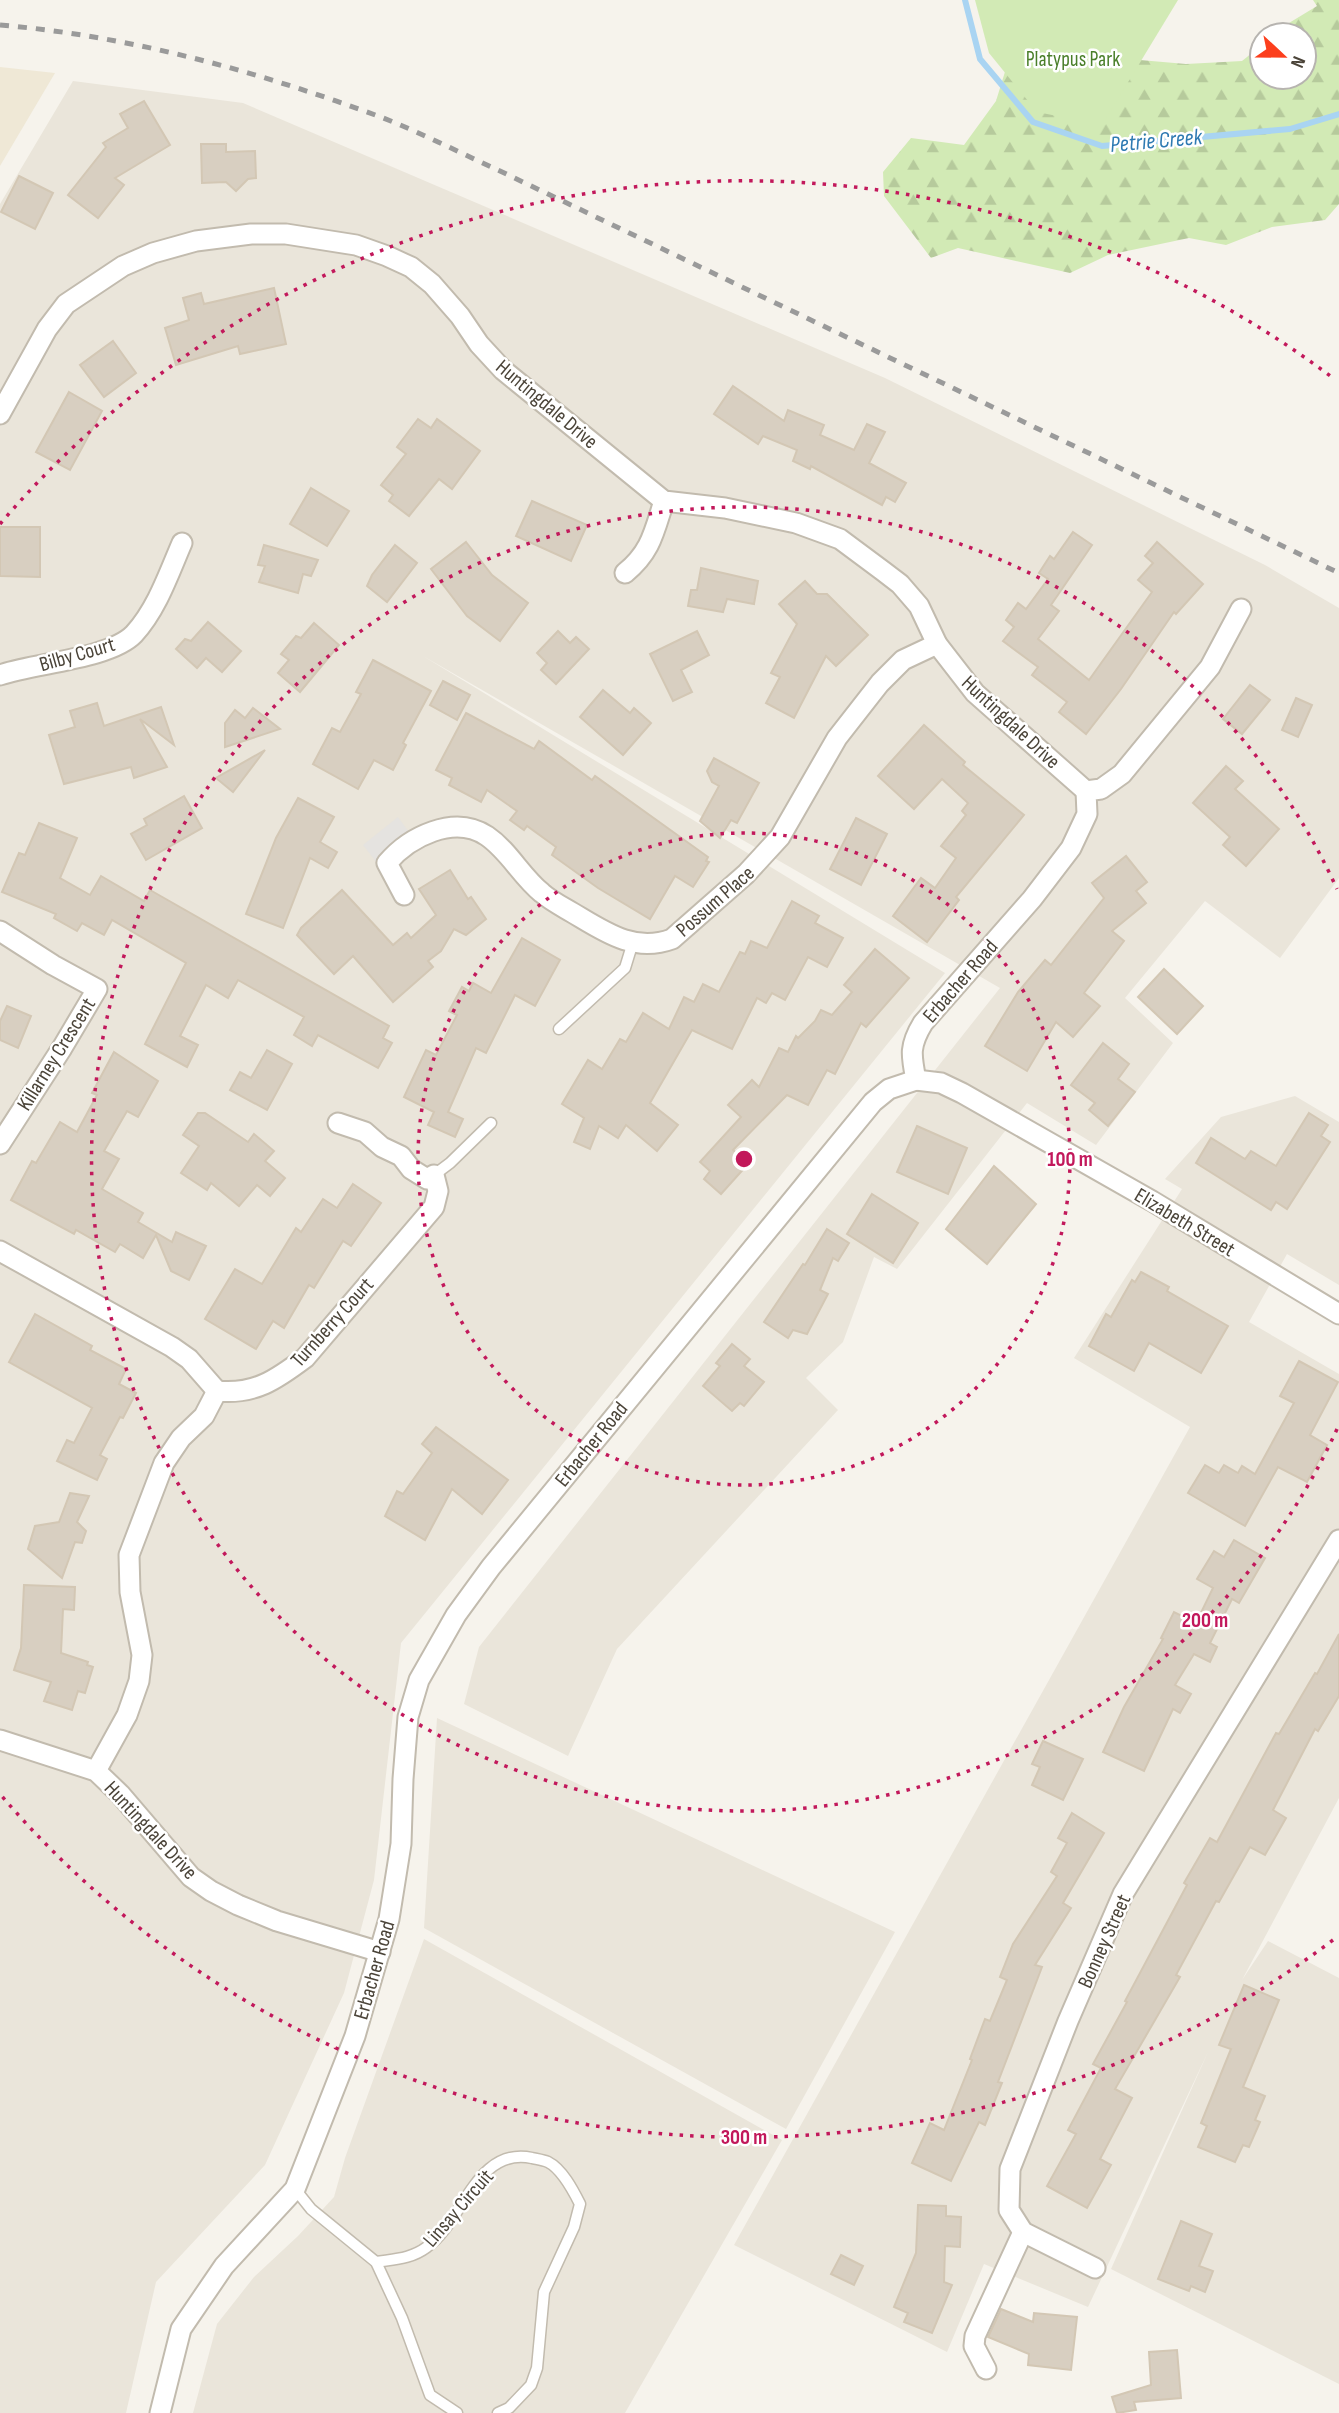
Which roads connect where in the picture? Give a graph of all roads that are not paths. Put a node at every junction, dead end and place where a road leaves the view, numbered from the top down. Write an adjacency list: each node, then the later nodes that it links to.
1 (0, 414): 2 (street, Huntingdale Drive)
2 (664, 501): 4 (street); 6 (street, Huntingdale Drive)
3 (182, 543): 7 (street, Bilby Court)
4 (625, 573)
5 (1241, 609): 8 (street)
6 (937, 644): 8 (street, Huntingdale Drive); 11 (street, Possum Place)
7 (0, 676)
8 (1086, 791): 13 (street, Erbacher Road)
9 (404, 895): 11 (street, Possum Place)
10 (0, 931): 16 (street, Killarney Crescent)
11 (633, 942): 12 (lane)
12 (559, 1028)
13 (916, 1080): 19 (street, Elizabeth Street); 24 (street, Erbacher Road)
14 (338, 1123): 17 (street)
15 (491, 1123): 17 (lane)
16 (0, 1144)
17 (434, 1175): 20 (street, Turnberry Court)
18 (0, 1251): 20 (street)
19 (1339, 1314)
20 (218, 1391): 23 (street)
21 (1339, 1540): 26 (street, Bonney Street)
22 (0, 1740): 23 (street, Huntingdale Drive)
23 (96, 1771): 24 (street, Huntingdale Drive)
24 (380, 1952): 25 (street, Erbacher Road)
25 (295, 2189): 27 (lane); 30 (street, Erbacher Road)
26 (1023, 2232): 28 (street); 29 (street)
27 (376, 2262): 31 (lane); 32 (lane, Linsay Circuit)
28 (1095, 2268)
29 (986, 2369)
30 (160, 2413)
31 (457, 2413)
32 (499, 2413)

